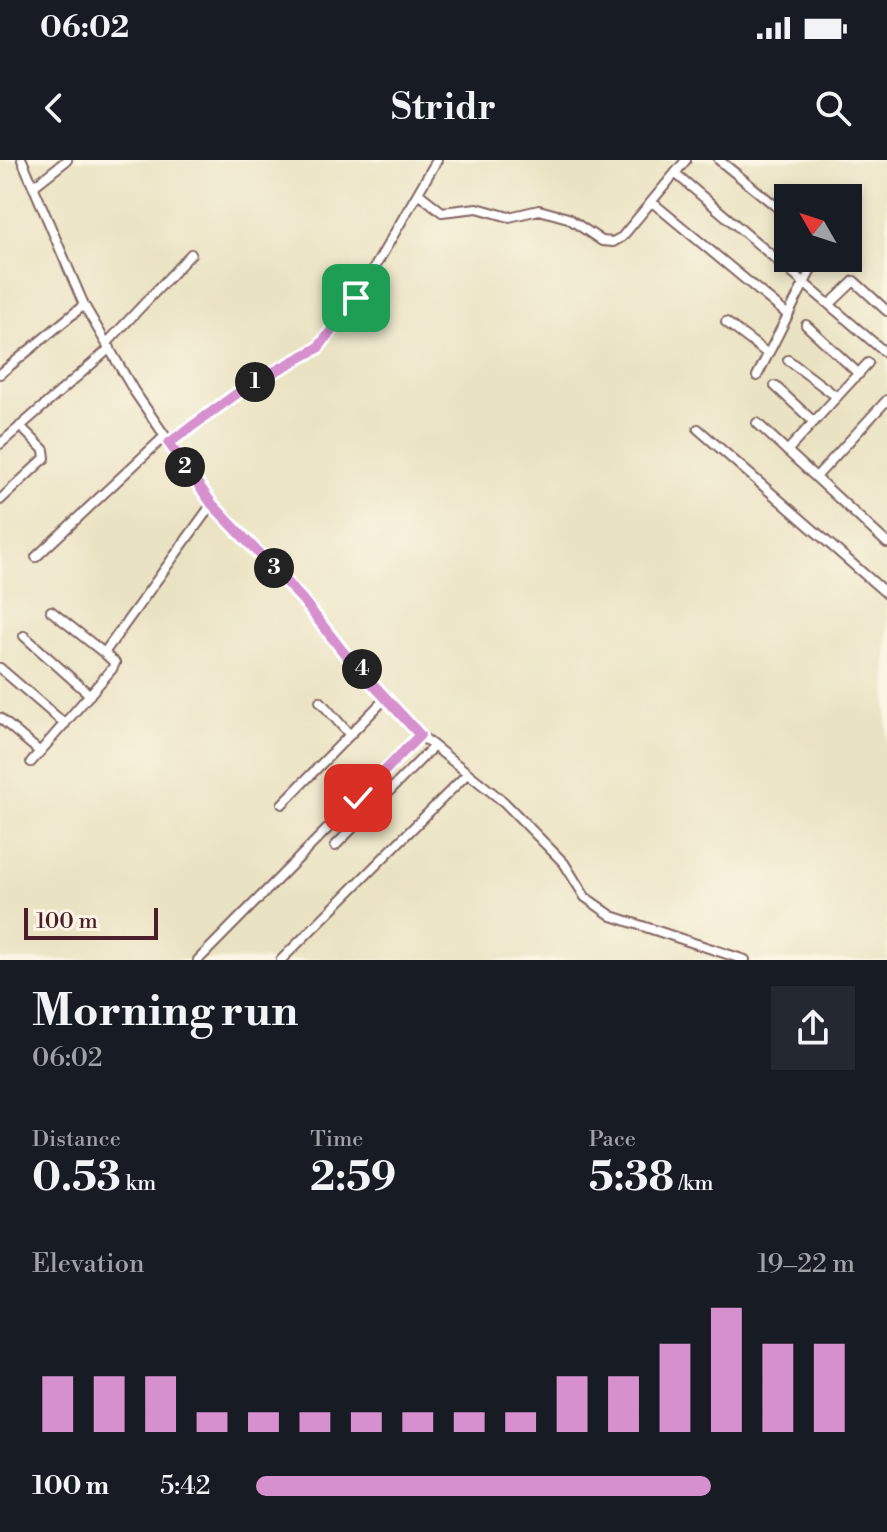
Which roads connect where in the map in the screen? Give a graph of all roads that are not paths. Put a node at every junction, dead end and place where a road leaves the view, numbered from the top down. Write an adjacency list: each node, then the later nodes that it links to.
1 (22, 160): 7 (street)
2 (67, 160): 7 (street)
3 (437, 160): 8 (street)
4 (686, 160): 6 (street)
5 (719, 160): 10 (street)
6 (675, 173): 9 (street); 13 (street)
7 (34, 186): 15 (street)
8 (418, 193): 9 (street); 35 (street)
9 (652, 202): 17 (street)
10 (774, 205)
11 (191, 254): 20 (street)
12 (810, 272): 13 (street)
13 (805, 282): 14 (street); 17 (street)
14 (831, 303): 16 (street); 22 (street)
15 (84, 305): 20 (street); 25 (street)
16 (887, 311)
17 (788, 315): 21 (street)
18 (726, 322): 21 (street)
19 (806, 325): 26 (street)
20 (108, 345): 33 (street); 35 (street)
21 (768, 354): 27 (street)
22 (887, 354)
23 (788, 360): 29 (street)
24 (868, 363): 26 (street)
25 (0, 374)
26 (859, 374): 29 (street)
27 (757, 376)
28 (775, 386): 31 (street)
29 (837, 397): 31 (street)
30 (887, 400): 38 (street)
31 (814, 422): 37 (street)
32 (757, 423): 37 (street)
33 (20, 426): 36 (street); 39 (street)
34 (698, 429): 43 (street)
35 (167, 439): 40 (street); 42 (street)
36 (0, 444)
37 (787, 451): 38 (street)
38 (816, 477): 41 (street)
39 (0, 500)
40 (212, 504): 46 (street); 49 (street)
41 (887, 543)
42 (36, 557)
43 (887, 594)
44 (51, 611): 46 (street)
45 (24, 636): 48 (street)
46 (104, 653): 48 (street)
47 (0, 668): 52 (street)
48 (90, 695): 52 (street)
49 (386, 698): 53 (street); 54 (street)
50 (320, 701): 53 (street)
51 (0, 718): 56 (street)
52 (65, 724): 56 (street)
53 (350, 735): 59 (street)
54 (420, 735): 55 (street); 61 (street)
55 (433, 747): 58 (street); 60 (street)
56 (40, 752): 57 (street)
57 (31, 762)
58 (467, 774): 62 (street); 63 (street)
59 (282, 804)
60 (335, 846)
61 (198, 960)
62 (281, 960)
63 (745, 960)

